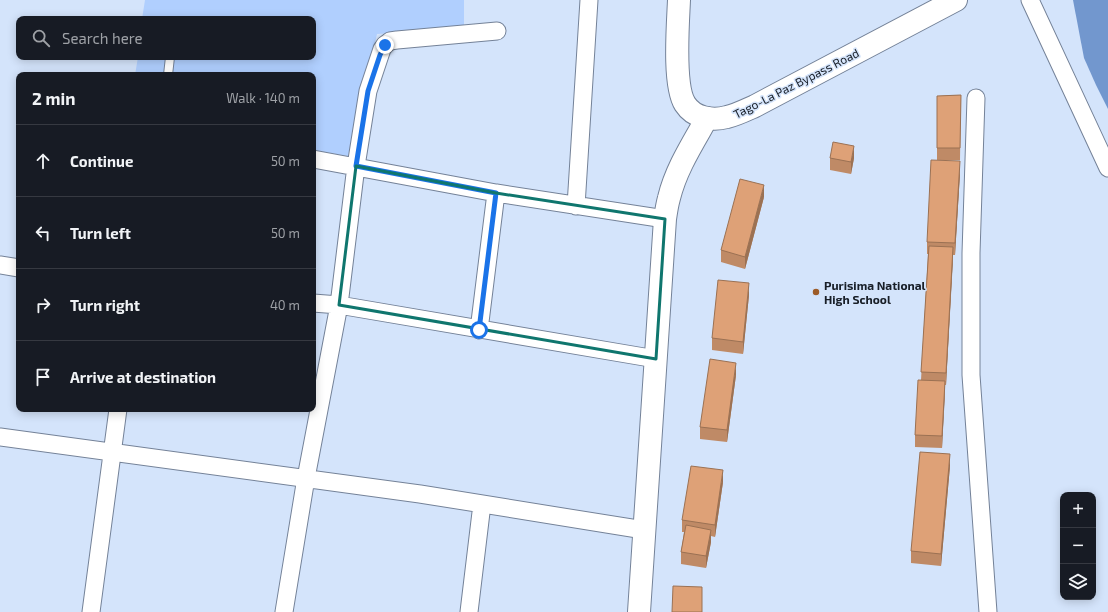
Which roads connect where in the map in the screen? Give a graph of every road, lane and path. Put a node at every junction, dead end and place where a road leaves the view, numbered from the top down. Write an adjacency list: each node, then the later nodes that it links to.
1 (589, 0): 14 (street)
2 (679, 0): 9 (main road, Tago-La Paz Bypass Road)
3 (956, 0): 9 (main road, Tago-La Paz Bypass Road)
4 (1030, 0): 12 (street)
5 (497, 31): 11 (street)
6 (170, 60): 7 (lane)
7 (168, 72)
8 (976, 98): 32 (street)
9 (707, 118): 15 (main road)
10 (316, 159): 11 (street)
11 (356, 166): 13 (street); 19 (street)
12 (1108, 168)
13 (496, 193): 14 (street); 20 (street)
14 (576, 206): 15 (street)
15 (665, 219): 21 (main road)
16 (0, 266): 17 (street)
17 (16, 268)
18 (316, 303): 19 (street)
19 (339, 305): 20 (street); 25 (street)
20 (479, 330): 21 (street)
21 (656, 359): 27 (main road)
22 (118, 412): 24 (street)
23 (0, 437): 24 (street)
24 (112, 452): 25 (street); 28 (street)
25 (306, 478): 26 (street); 29 (street)
26 (482, 504): 27 (street); 30 (street)
27 (644, 530): 31 (main road)
28 (91, 612)
29 (284, 612)
30 (469, 612)
31 (639, 612)
32 (988, 612)

